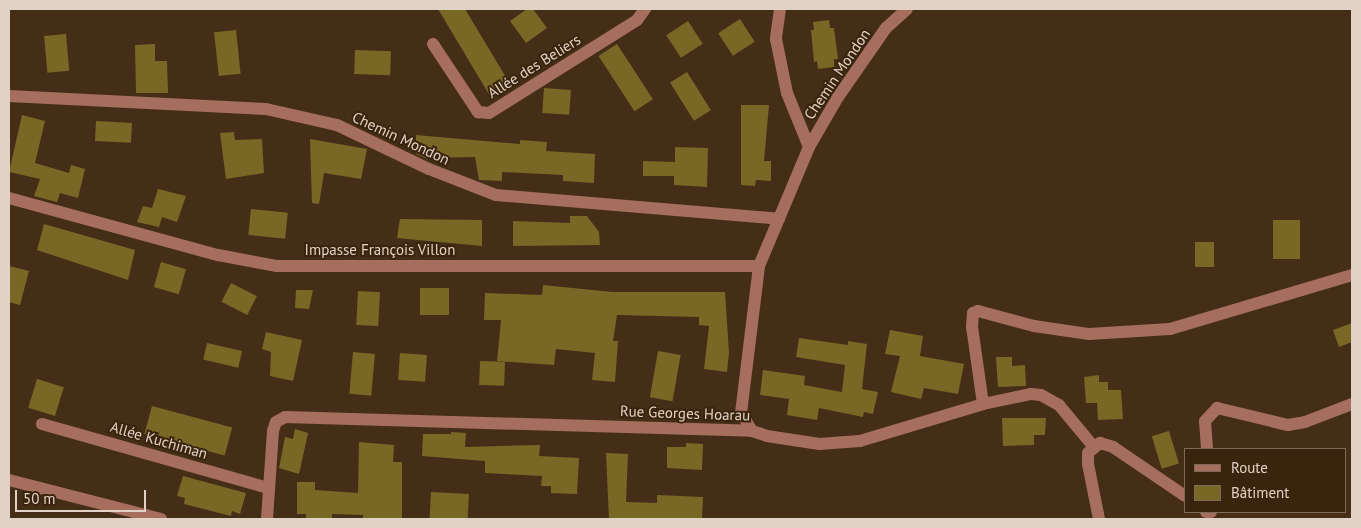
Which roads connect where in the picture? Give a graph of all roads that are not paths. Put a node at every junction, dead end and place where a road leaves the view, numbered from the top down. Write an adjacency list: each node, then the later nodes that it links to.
1 (645, 9): 4 (street, Allée des Beliers)
2 (780, 9): 6 (street)
3 (907, 9): 6 (street, Chemin Mondon)
4 (433, 44)
5 (9, 96): 8 (street, Chemin Mondon)
6 (809, 147): 8 (street, Chemin Mondon)
7 (9, 198): 9 (street, Impasse François Villon)
8 (779, 219): 9 (street, Chemin Mondon)
9 (759, 266): 14 (street, Chemin Mondon)
10 (1352, 275): 11 (street)
11 (983, 404): 14 (street, Rue Georges Hoarau); 15 (street, Rue Georges Hoarau)
12 (1352, 404): 16 (street)
13 (42, 424): 18 (street, Allée Kuchiman)
14 (752, 430): 18 (street, Rue Georges Hoarau)
15 (1093, 446): 19 (street); 22 (street)
16 (1207, 448)
17 (9, 480): 20 (street)
18 (268, 488): 21 (street)
19 (1184, 495)
20 (161, 519)
21 (268, 519)
22 (1099, 519)

